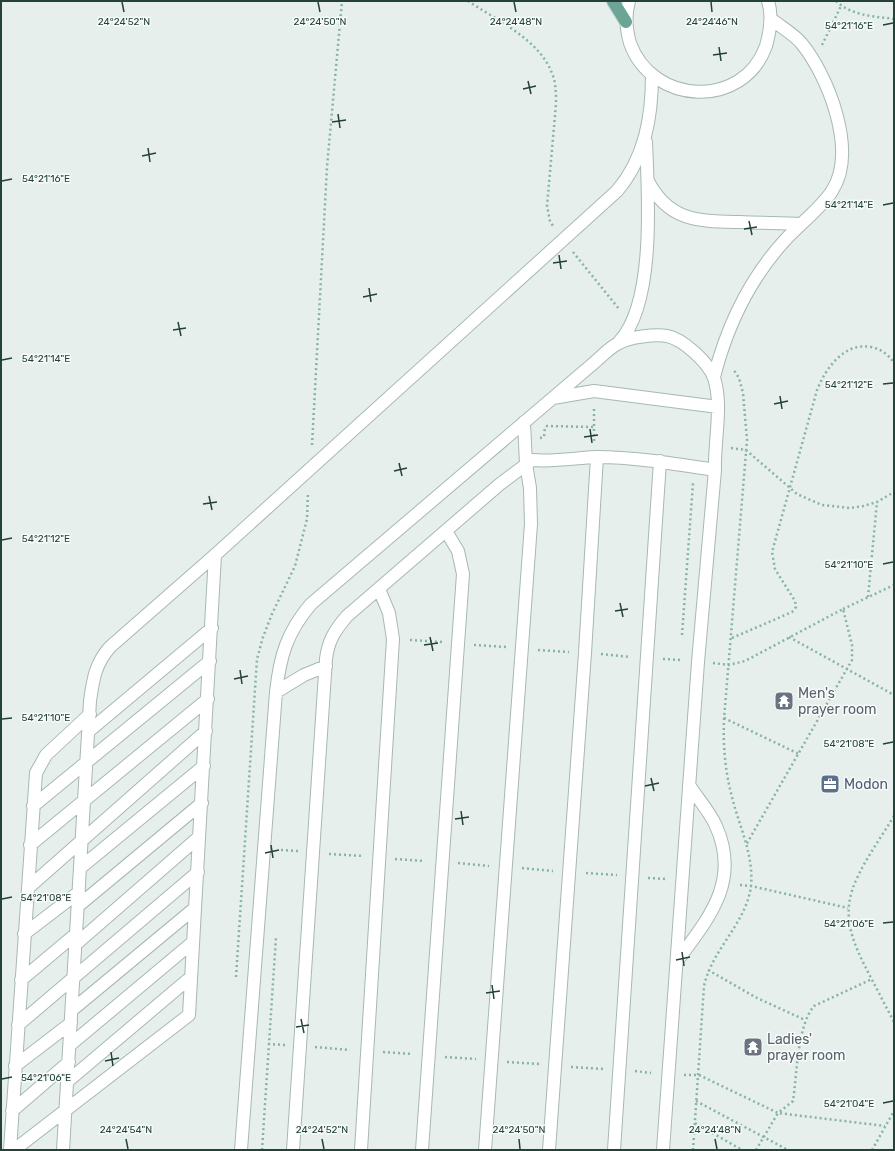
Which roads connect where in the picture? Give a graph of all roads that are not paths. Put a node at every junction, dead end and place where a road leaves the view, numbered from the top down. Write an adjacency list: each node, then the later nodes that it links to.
1 (612, 1): 5 (main road)
2 (629, 1): 5 (street)
3 (768, 1): 4 (street)
4 (771, 19): 6 (street); 9 (street)
5 (626, 22): 6 (street)
6 (652, 75): 7 (street)
7 (646, 134): 8 (street); 20 (street)
8 (647, 180): 9 (street); 10 (street)
9 (802, 224): 11 (street)
10 (619, 342): 11 (street); 12 (street)
11 (714, 377): 13 (street)
12 (552, 398): 13 (street); 14 (street)
13 (718, 407): 18 (street)
14 (524, 422): 17 (street); 25 (street)
15 (597, 457): 16 (street); 17 (street); 69 (street)
16 (660, 461): 18 (street); 70 (street)
17 (526, 464): 19 (street); 68 (street)
18 (715, 470): 32 (street)
19 (446, 530): 21 (street); 67 (street)
20 (215, 555): 22 (street); 27 (street)
21 (379, 589): 24 (street); 66 (street)
22 (212, 628): 23 (street); 28 (street)
23 (210, 661): 26 (street); 30 (street)
24 (326, 666): 25 (street); 65 (street)
25 (276, 692): 64 (street)
26 (208, 699): 29 (street); 33 (street)
27 (90, 714): 28 (street); 35 (street)
28 (89, 731): 30 (street)
29 (206, 731): 31 (street); 37 (street)
30 (87, 762): 33 (street); 35 (street)
31 (204, 766): 34 (street); 39 (street)
32 (689, 786): 48 (street); 48 (street)
33 (84, 801): 37 (street); 38 (street)
34 (202, 803): 36 (street); 43 (street)
35 (33, 806): 38 (street)
36 (200, 837): 40 (street); 46 (street)
37 (82, 839): 39 (street); 41 (street)
38 (30, 845): 41 (street)
39 (80, 868): 42 (street)
40 (198, 872): 44 (street); 50 (street)
41 (28, 888): 45 (street)
42 (79, 892): 43 (street); 45 (street)
43 (78, 906): 46 (street)
44 (195, 908): 47 (street); 52 (street)
45 (24, 934): 51 (street)
46 (76, 938): 50 (street); 51 (street)
47 (193, 942): 49 (street); 55 (street)
48 (676, 961): 71 (street)
49 (191, 977): 58 (street); 60 (street)
50 (74, 978): 52 (street); 54 (street)
51 (21, 980): 54 (street)
52 (72, 1010): 53 (street)
53 (71, 1023): 55 (street); 57 (street)
54 (18, 1025): 57 (street)
55 (70, 1045): 56 (street)
56 (69, 1062): 58 (street); 59 (street)
57 (15, 1066): 59 (street)
58 (68, 1081): 60 (street)
59 (12, 1111): 61 (street)
60 (66, 1112): 62 (street); 63 (street)
61 (10, 1150)
62 (14, 1150)
63 (63, 1150)
64 (241, 1150)
65 (293, 1150)
66 (361, 1150)
67 (422, 1150)
68 (485, 1150)
69 (549, 1150)
70 (614, 1150)
71 (663, 1150)

